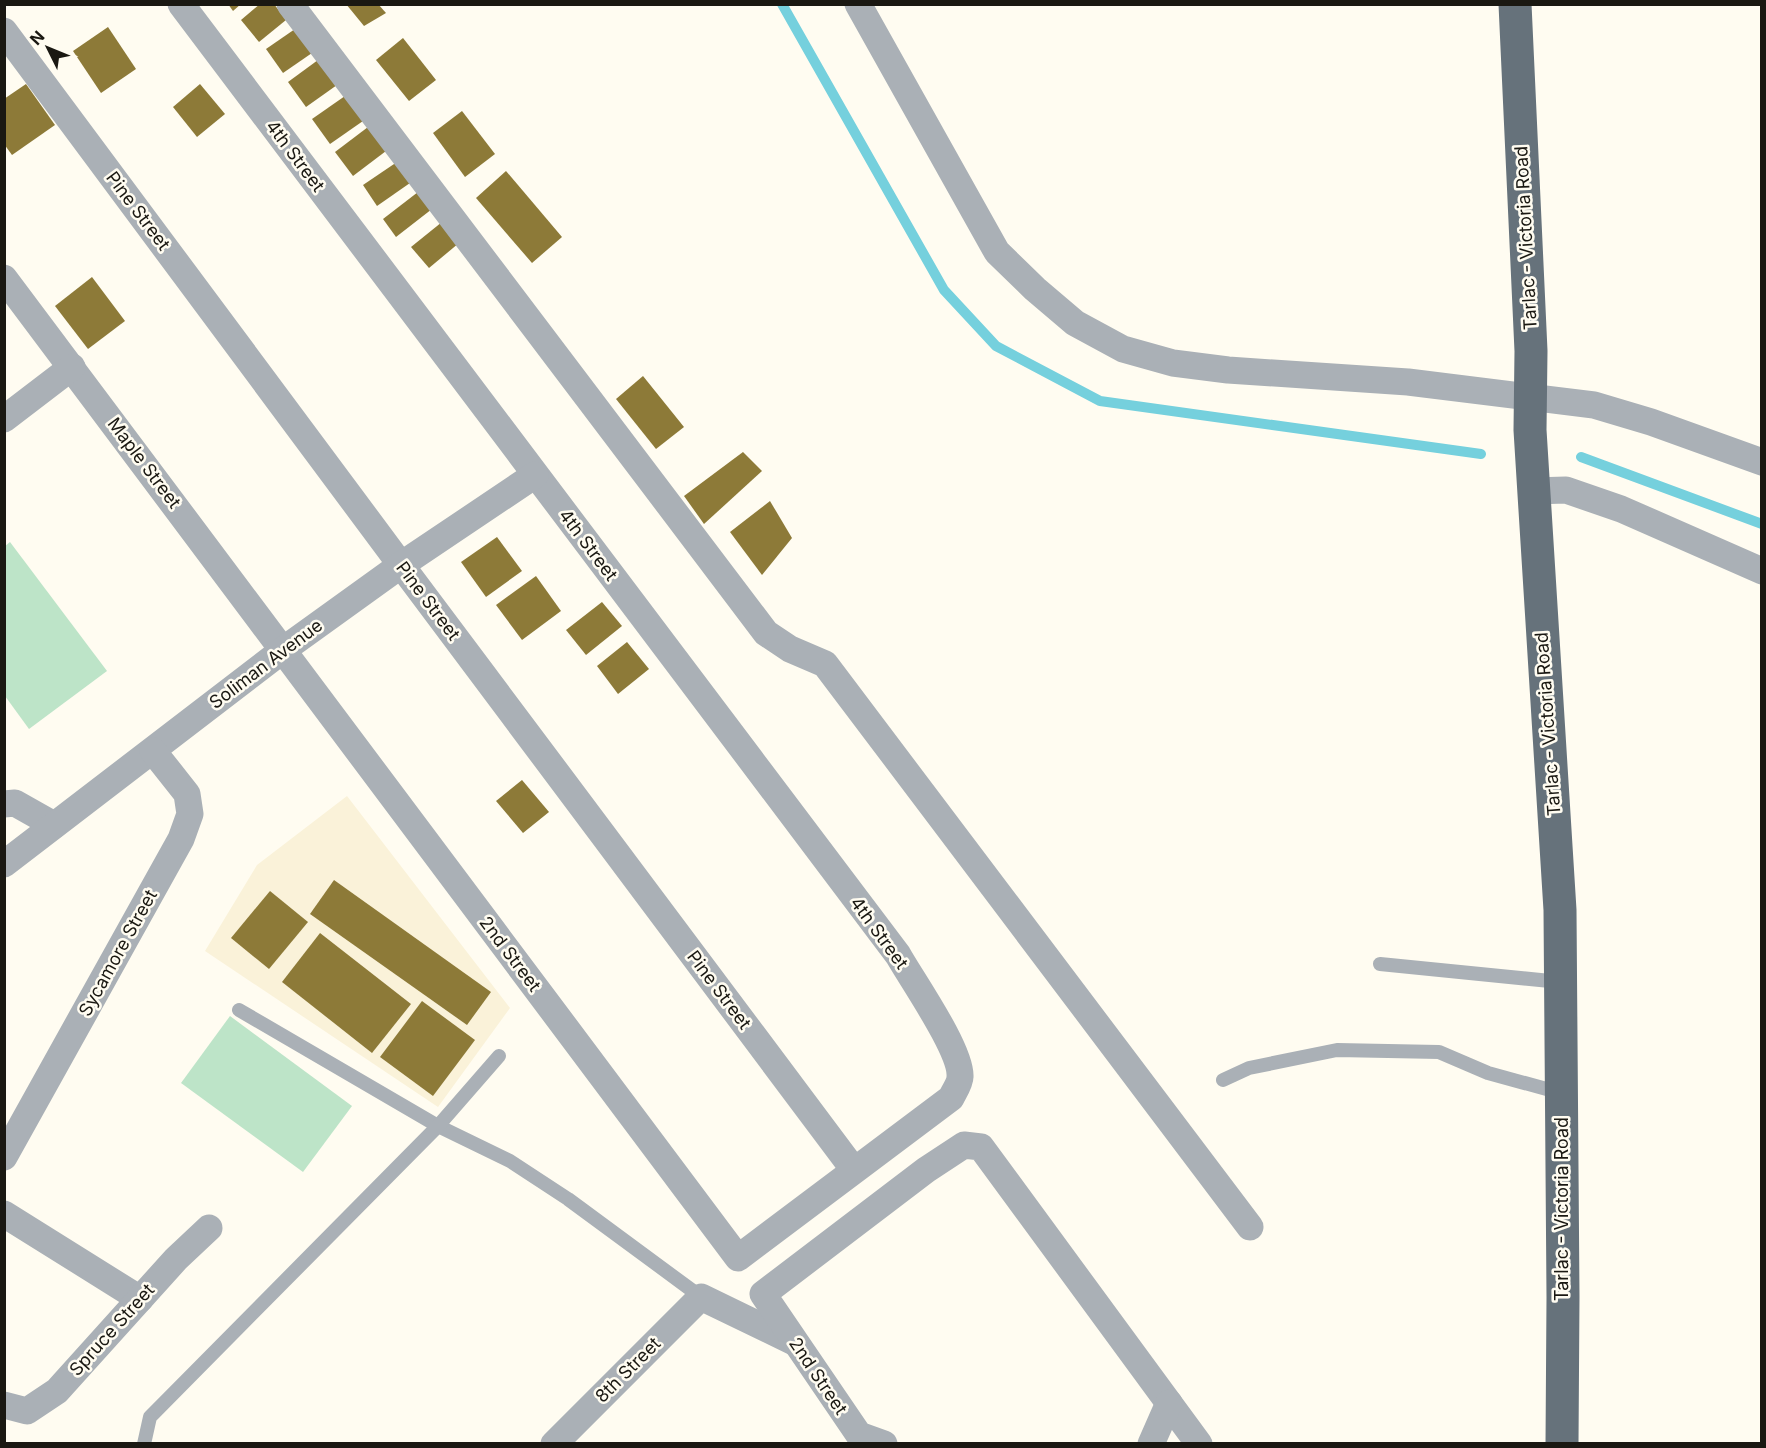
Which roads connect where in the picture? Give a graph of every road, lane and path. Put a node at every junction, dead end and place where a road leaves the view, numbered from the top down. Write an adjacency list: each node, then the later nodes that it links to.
1 (181, 4): 11 (street, 4th Street)
2 (290, 4): 30 (street)
3 (858, 4): 8 (street)
4 (1515, 4): 8 (main road, Tarlac - Victoria Road)
5 (4, 31): 13 (street, Pine Street)
6 (4, 278): 7 (street, Maple Street)
7 (72, 368): 9 (street); 15 (street, Maple Street)
8 (1531, 399): 10 (street); 12 (main road, Tarlac - Victoria Road)
9 (4, 419)
10 (1761, 462)
11 (535, 475): 13 (street, Soliman Avenue); 28 (street, 4th Street)
12 (1533, 491): 14 (street); 21 (main road, Tarlac - Victoria Road)
13 (401, 565): 15 (street, Soliman Avenue); 28 (street, Pine Street)
14 (1761, 571)
15 (283, 650): 16 (street, Soliman Avenue); 28 (street, 2nd Street)
16 (153, 751): 18 (street, Soliman Avenue); 27 (street, Sycamore Street)
17 (4, 804): 18 (street)
18 (54, 825): 19 (street, Soliman Avenue)
19 (4, 864)
20 (1380, 964): 21 (lane)
21 (1560, 982): 25 (main road, Tarlac - Victoria Road)
22 (239, 1010): 26 (lane)
23 (499, 1056): 26 (lane)
24 (1223, 1080): 25 (lane)
25 (1561, 1093): 43 (main road, Tarlac - Victoria Road)
26 (438, 1126): 32 (lane); 38 (lane)
27 (4, 1157)
28 (854, 1170)
29 (4, 1214): 33 (street)
30 (1250, 1227)
31 (209, 1228): 33 (street, Spruce Street)
32 (701, 1297): 34 (street); 39 (street, 8th Street)
33 (140, 1299): 36 (street, Spruce Street)
34 (796, 1343): 35 (street, 2nd Street); 37 (street, 2nd Street)
35 (1169, 1403): 41 (street); 42 (street)
36 (4, 1404)
37 (859, 1439): 40 (street, 2nd Street)
38 (144, 1443)
39 (554, 1443)
40 (884, 1443)
41 (1152, 1443)
42 (1199, 1443)
43 (1562, 1443)

